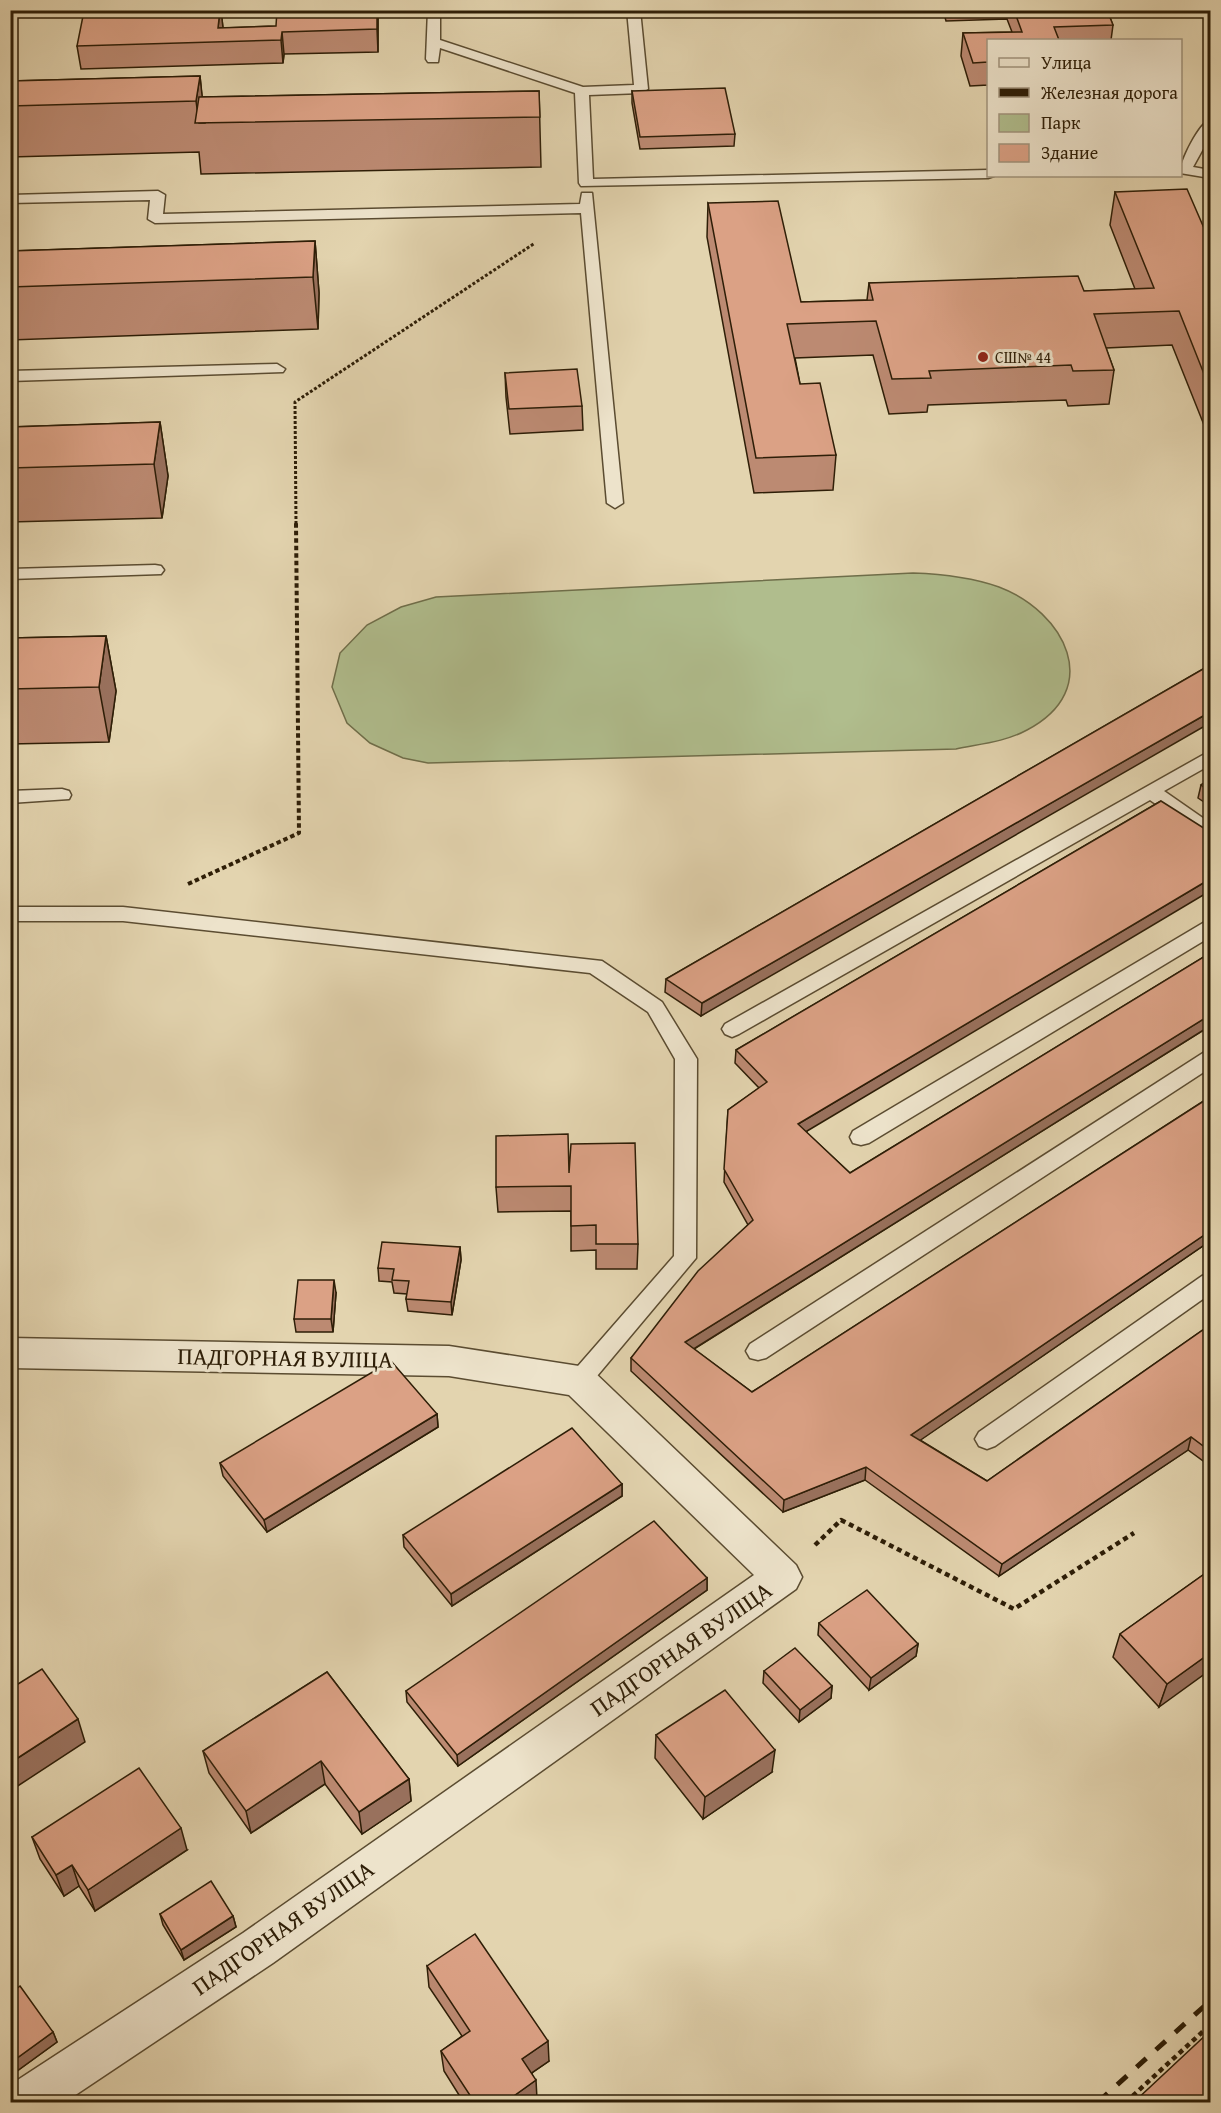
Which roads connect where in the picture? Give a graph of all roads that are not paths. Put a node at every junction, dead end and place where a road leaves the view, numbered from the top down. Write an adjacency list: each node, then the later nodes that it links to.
1 (434, 10): 3 (lane)
2 (633, 10): 5 (lane)
3 (434, 42): 4 (lane); 5 (lane)
4 (433, 59)
5 (582, 91): 10 (lane)
6 (1210, 124): 7 (lane)
7 (1183, 169): 9 (lane)
8 (987, 174): 10 (lane)
9 (1210, 174)
10 (586, 183): 12 (lane)
11 (10, 199): 12 (lane)
12 (588, 208): 15 (lane)
13 (277, 369): 14 (lane)
14 (10, 376)
15 (615, 503)
16 (155, 570): 17 (lane)
17 (10, 574)
18 (1210, 757): 19 (lane)
19 (1150, 791): 22 (lane); 25 (lane)
20 (62, 795): 21 (lane)
21 (10, 797)
22 (1210, 832)
23 (10, 914): 31 (lane)
24 (1210, 928): 27 (lane)
25 (732, 1029)
26 (1210, 1058): 29 (lane)
27 (861, 1137)
28 (1210, 1282): 32 (lane)
29 (758, 1351)
30 (10, 1353): 31 (street, ПАДГОРНАЯ ВУЛІЦА)
31 (579, 1380): 33 (street, ПАДГОРНАЯ ВУЛІЦА)
32 (987, 1439)
33 (26, 2103)

